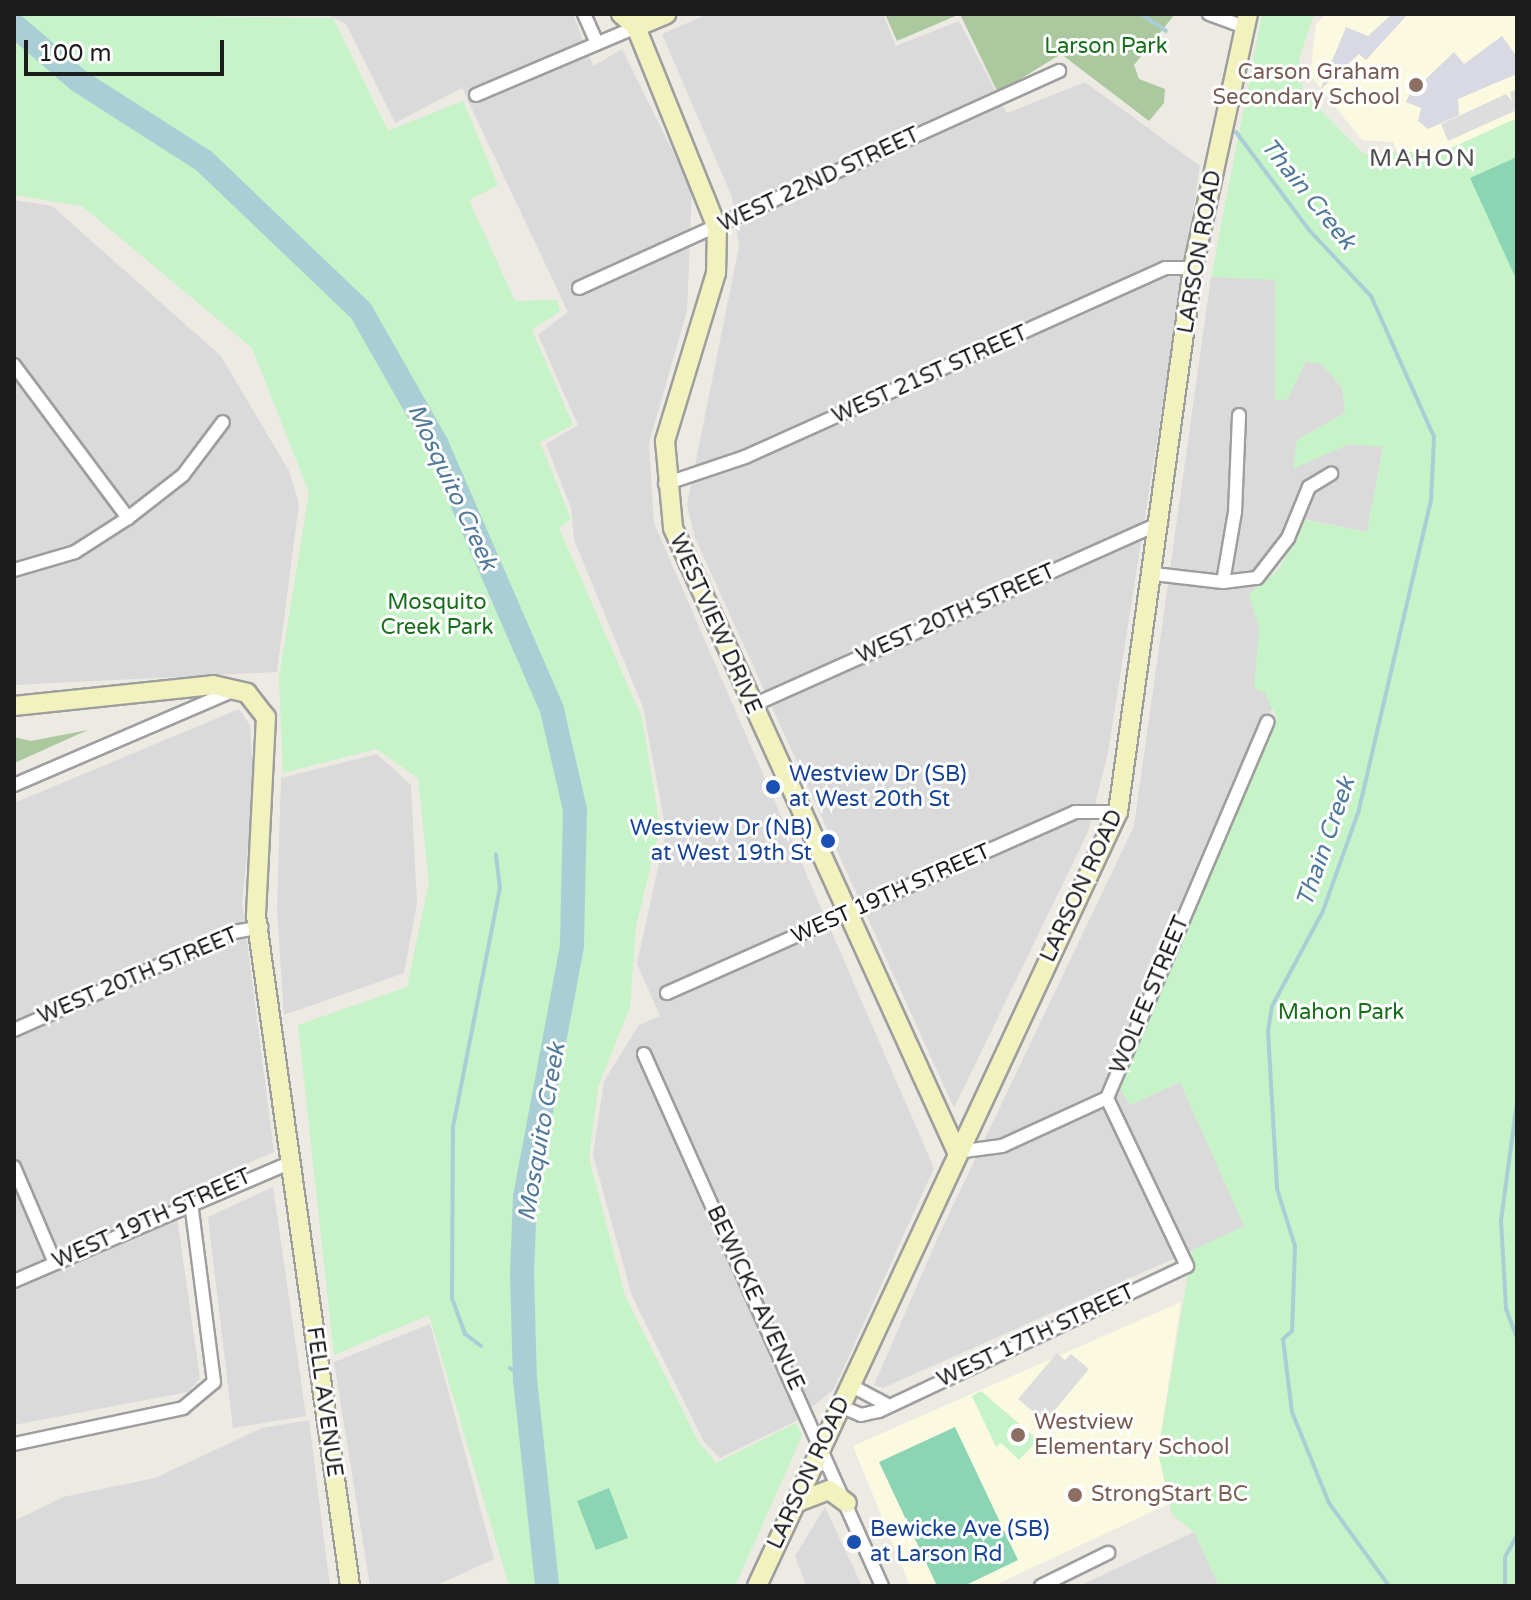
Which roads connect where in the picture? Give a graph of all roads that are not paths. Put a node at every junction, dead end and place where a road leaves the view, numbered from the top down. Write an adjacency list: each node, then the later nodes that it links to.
1 (584, 14): 7 (street)
2 (621, 14): 5 (street, WESTVIEW DRIVE)
3 (666, 14): 5 (street)
4 (1209, 14): 6 (street, LARSON ROAD)
5 (637, 21): 7 (street); 10 (street, WESTVIEW DRIVE)
6 (1247, 21): 11 (street, LARSON ROAD)
7 (597, 43): 9 (street)
8 (1059, 71): 10 (street, WEST 22ND STREET)
9 (476, 95)
10 (717, 227): 12 (street, WEST 22ND STREET); 17 (street, WESTVIEW DRIVE)
11 (1193, 268): 17 (street, WEST 21ST STREET); 19 (street, LARSON ROAD)
12 (579, 288)
13 (14, 365): 18 (street)
14 (1239, 415): 22 (street)
15 (223, 422): 18 (street)
16 (1331, 474): 22 (street)
17 (665, 484): 25 (street, WESTVIEW DRIVE)
18 (128, 518): 20 (street)
19 (1161, 523): 21 (street, LARSON ROAD); 25 (street, WEST 20TH STREET)
20 (14, 570)
21 (1154, 574): 22 (street); 28 (street, LARSON ROAD)
22 (1223, 582)
23 (238, 689): 24 (street); 27 (street); 30 (street, FELL AVENUE)
24 (14, 706)
25 (751, 706): 29 (street, WESTVIEW DRIVE)
26 (1267, 722): 34 (street, WOLFE STREET)
27 (14, 785)
28 (1118, 812): 29 (street, WEST 19TH STREET); 35 (street, LARSON ROAD)
29 (846, 915): 31 (street, WEST 19TH STREET); 35 (street, WESTVIEW DRIVE)
30 (262, 927): 32 (street, WEST 20TH STREET); 36 (street, FELL AVENUE)
31 (667, 993)
32 (14, 1030)
33 (644, 1054): 45 (street, BEWICKE AVENUE)
34 (1107, 1098): 35 (street); 40 (street, WOLFE STREET)
35 (957, 1152): 42 (street, LARSON ROAD)
36 (292, 1162): 38 (street, WEST 19TH STREET); 50 (street, FELL AVENUE)
37 (14, 1167): 39 (street)
38 (191, 1202): 39 (street, WEST 19TH STREET); 46 (street)
39 (55, 1263): 41 (street, WEST 19TH STREET)
40 (1187, 1266): 43 (street, WEST 17TH STREET)
41 (14, 1281)
42 (850, 1385): 43 (street); 44 (street, LARSON ROAD)
43 (885, 1404): 44 (street, WEST 17TH STREET)
44 (840, 1406): 45 (street, LARSON ROAD)
45 (822, 1442): 47 (street, LARSON ROAD); 48 (street, BEWICKE AVENUE)
46 (14, 1444)
47 (795, 1503): 48 (street); 51 (street, LARSON ROAD)
48 (847, 1503): 52 (street, BEWICKE AVENUE)
49 (1108, 1553): 53 (street)
50 (350, 1586)
51 (757, 1586)
52 (882, 1586)
53 (1041, 1586)

